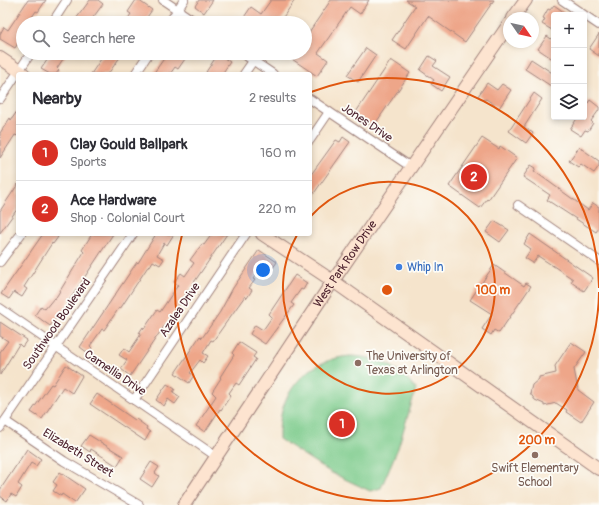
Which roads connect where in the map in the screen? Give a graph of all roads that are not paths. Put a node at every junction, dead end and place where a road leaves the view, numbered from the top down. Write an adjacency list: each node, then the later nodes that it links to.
1 (67, 0): 8 (street)
2 (163, 0): 6 (street)
3 (184, 0): 6 (street)
4 (526, 0): 7 (main road)
5 (562, 0): 11 (street)
6 (178, 10): 9 (street); 10 (street)
7 (517, 12)
8 (57, 16)
9 (174, 16)
10 (187, 16)
11 (599, 25)
12 (503, 33): 26 (main road, West Park Row Drive)
13 (0, 58): 17 (main road)
14 (28, 60): 17 (street)
15 (144, 60): 18 (street)
16 (253, 61): 19 (street); 20 (street)
17 (22, 72)
18 (136, 72)
19 (245, 72)
20 (270, 72)
21 (16, 79): 22 (street)
22 (0, 99)
23 (312, 100): 24 (street, Jones Drive)
24 (329, 112): 25 (street); 26 (street, Jones Drive)
25 (312, 137)
26 (412, 167): 34 (main road, West Park Row Drive)
27 (518, 205): 32 (street)
28 (19, 236): 33 (street)
29 (132, 236): 36 (street, Southwood Boulevard)
30 (245, 236): 37 (street, Azalea Drive)
31 (265, 236): 34 (main road)
32 (599, 261)
33 (0, 262)
34 (333, 281): 40 (main road, West Park Row Drive); 41 (main road)
35 (0, 308): 36 (street, Camellia Drive)
36 (56, 347): 37 (street, Camellia Drive); 38 (street, Southwood Boulevard)
37 (134, 400): 40 (street, Camellia Drive)
38 (5, 421): 39 (street, Southwood Boulevard); 42 (street, Elizabeth Street)
39 (0, 428)
40 (217, 457): 43 (main road, West Park Row Drive)
41 (599, 470)
42 (139, 505)
43 (184, 505)

